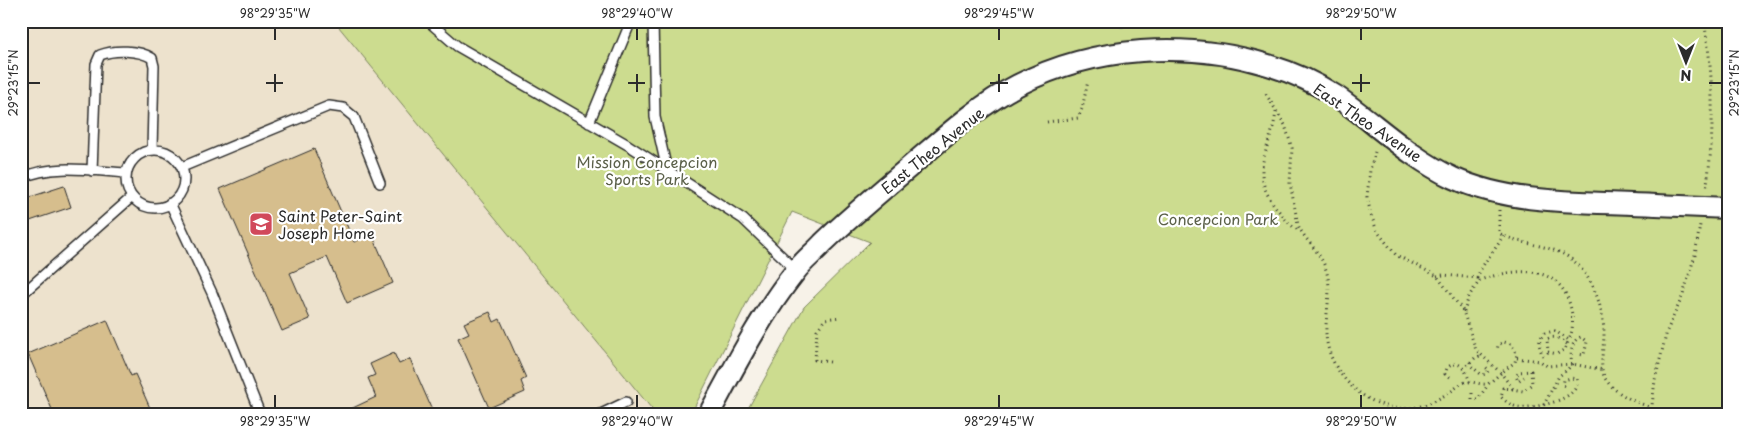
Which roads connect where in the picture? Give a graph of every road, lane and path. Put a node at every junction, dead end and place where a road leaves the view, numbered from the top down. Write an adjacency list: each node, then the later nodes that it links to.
1 (428, 21): 8 (lane)
2 (631, 21): 8 (lane)
3 (653, 21): 12 (lane)
4 (1088, 81): 7 (path)
5 (1266, 94): 6 (path)
6 (1276, 112): 21 (path); 21 (path)
7 (1047, 122)
8 (589, 123): 12 (lane)
9 (152, 150): 11 (lane); 13 (lane); 14 (lane)
10 (1375, 152): 24 (path)
11 (182, 167): 16 (lane); 19 (lane)
12 (667, 170): 23 (lane)
13 (92, 171): 14 (lane); 15 (lane)
14 (126, 173): 18 (lane)
15 (21, 178)
16 (380, 183)
17 (1501, 193): 20 (street, East Theo Avenue, bridge); 22 (path); 23 (street, East Theo Avenue)
18 (132, 197): 19 (lane); 26 (lane)
19 (170, 204): 52 (lane)
20 (1728, 208)
21 (1301, 232): 44 (path)
22 (1503, 235): 25 (path); 40 (path)
23 (796, 270): 54 (street, East Theo Avenue)
24 (1437, 276): 25 (path); 27 (path)
25 (1479, 279): 27 (path); 29 (path)
26 (21, 295)
27 (1464, 313): 32 (path)
28 (841, 317): 35 (path)
29 (1568, 342): 29 (path); 33 (path)
30 (1497, 351): 34 (path)
31 (1577, 354): 37 (path)
32 (1482, 355): 36 (path); 41 (path)
33 (1543, 356)
34 (1517, 358): 37 (path); 41 (path)
35 (830, 362)
36 (1470, 362): 38 (path); 39 (path)
37 (1572, 364): 40 (path); 50 (path)
38 (1484, 366)
39 (1463, 369): 42 (path); 44 (path)
40 (1603, 370): 51 (path)
41 (1501, 373): 45 (path); 47 (path)
42 (1450, 377)
43 (1524, 377): 47 (path)
44 (1470, 382): 45 (path)
45 (1488, 384): 48 (path)
46 (1567, 387): 50 (path)
47 (1513, 389): 50 (path)
48 (1472, 393)
49 (626, 402): 53 (lane)
50 (1546, 404): 55 (path)
51 (1651, 406)
52 (260, 414)
53 (601, 414)
54 (709, 414)
55 (1539, 414)

